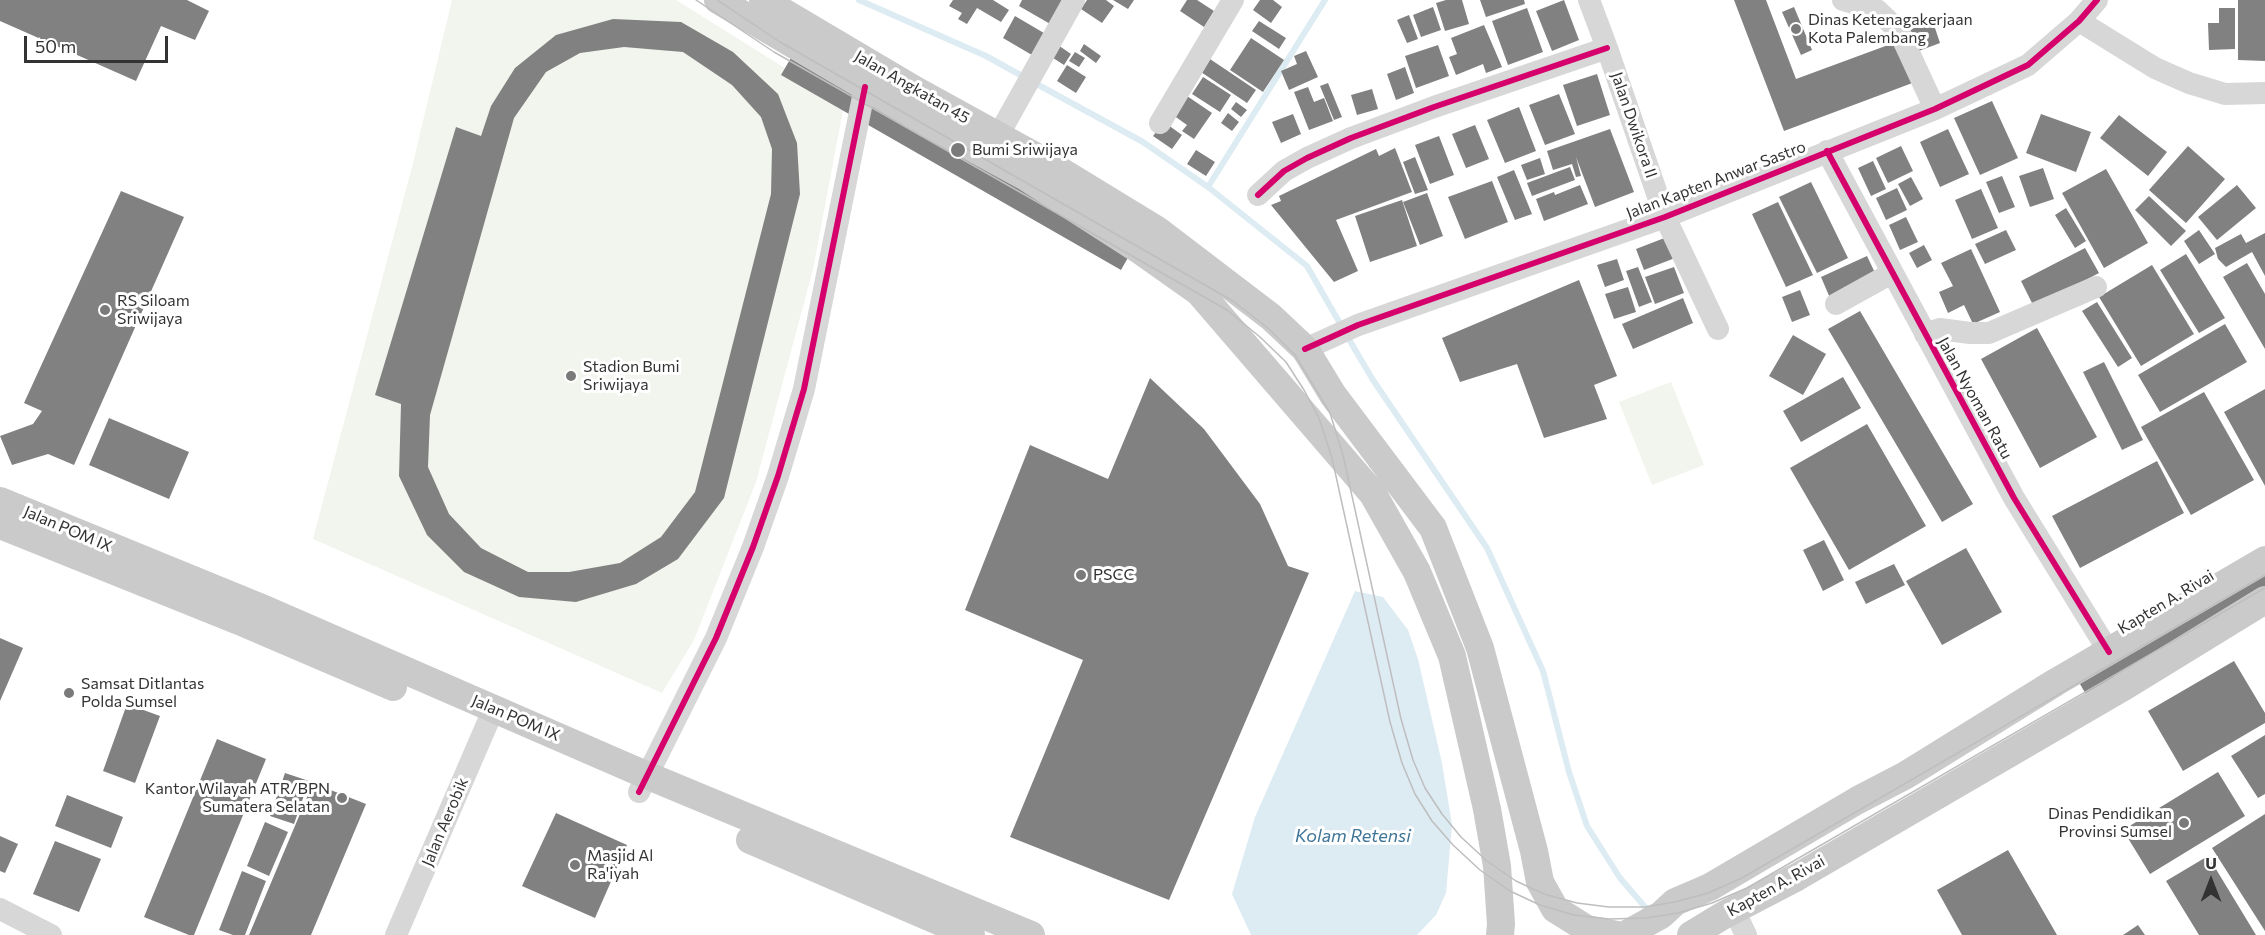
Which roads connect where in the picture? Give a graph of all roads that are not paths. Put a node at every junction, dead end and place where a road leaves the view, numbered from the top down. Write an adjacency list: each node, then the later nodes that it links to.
1 (718, 0): 10 (main road)
2 (763, 0): 14 (main road, Jalan Angkatan 45)
3 (1074, 0): 14 (street)
4 (1589, 0): 9 (street, Jalan Dwikora II)
5 (1843, 0): 12 (street)
6 (2097, 0): 8 (street, Jalan Kapten Anwar Sastro)
7 (1228, 2): 13 (street)
8 (2079, 21): 11 (street); 12 (street, Jalan Kapten Anwar Sastro)
9 (1607, 48): 16 (street); 17 (street, Jalan Dwikora II)
10 (865, 87): 27 (main road); 32 (street)
11 (2265, 93)
12 (1935, 109): 15 (street, Jalan Kapten Anwar Sastro)
13 (1160, 123)
14 (998, 136): 23 (main road, Jalan Angkatan 45)
15 (1827, 151): 17 (street, Jalan Kapten Anwar Sastro); 18 (street, Jalan Nyoman Ratu)
16 (1258, 195)
17 (1665, 216): 21 (street, Jalan Dwikora II); 23 (street, Jalan Kapten Anwar Sastro)
18 (1892, 273): 20 (street); 22 (street, Jalan Nyoman Ratu)
19 (2096, 287): 22 (street)
20 (1836, 304)
21 (1718, 329)
22 (1925, 334): 30 (street, Jalan Nyoman Ratu)
23 (1312, 345): 29 (main road, Jalan Angkatan 45)
24 (0, 501): 31 (main road, Jalan POM IX)
25 (0, 525): 31 (main road, Jalan POM IX)
26 (2265, 560): 30 (main road, Kapten A. Rivai)
27 (1417, 572): 29 (main road); 34 (main road)
28 (2265, 600): 36 (main road, Kapten A. Rivai)
29 (1480, 648): 33 (main road, Jalan Angkatan 45)
30 (2109, 652): 37 (main road, Kapten A. Rivai)
31 (490, 718): 32 (main road, Jalan POM IX); 39 (street, Jalan Aerobik)
32 (643, 783): 40 (main road, Jalan POM IX); 41 (main road, Jalan POM IX)
33 (1524, 813): 34 (main road); 37 (main road, Jalan Angkatan 45)
34 (1497, 866): 42 (main road)
35 (0, 909): 38 (street)
36 (1740, 922): 43 (main road, Kapten A. Rivai)
37 (1632, 930)
38 (51, 935)
39 (396, 935)
40 (971, 935)
41 (1032, 935)
42 (1500, 935)
43 (1690, 935)

